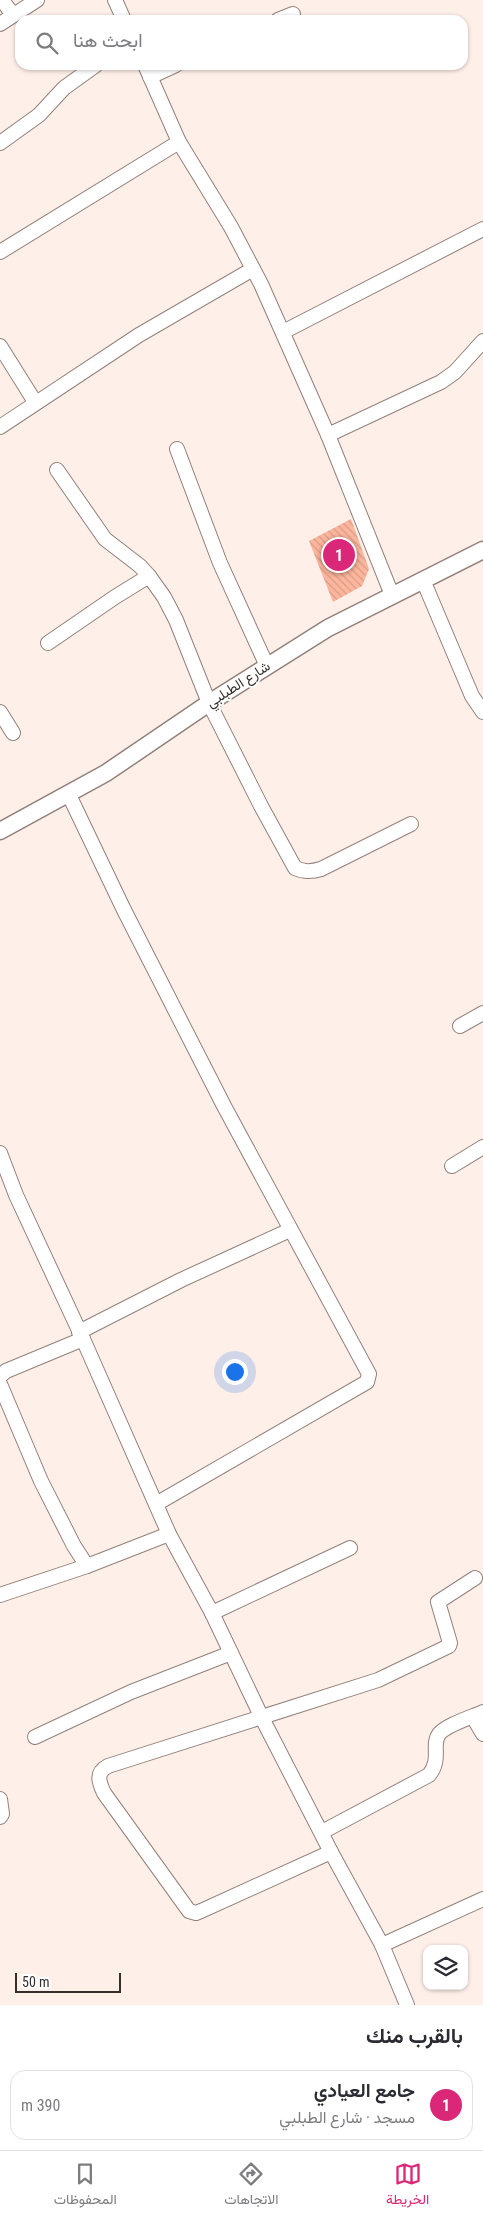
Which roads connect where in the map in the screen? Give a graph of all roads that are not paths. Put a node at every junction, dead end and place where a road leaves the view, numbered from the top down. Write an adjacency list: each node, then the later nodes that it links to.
1 (2, 0): 4 (street)
2 (37, 0): 4 (street)
3 (115, 0): 5 (street)
4 (13, 15): 6 (street)
5 (122, 15)
6 (0, 24)
7 (89, 70): 10 (street)
8 (148, 71): 9 (street)
9 (178, 142): 12 (street); 13 (street)
10 (0, 143)
11 (483, 229): 14 (street)
12 (0, 252)
13 (253, 270): 14 (street); 17 (street)
14 (283, 332): 19 (street)
15 (483, 341): 19 (street)
16 (0, 346): 17 (street)
17 (35, 402): 18 (street)
18 (0, 427)
19 (328, 436): 25 (street)
20 (176, 449): 27 (street)
21 (57, 470): 23 (street)
22 (483, 550): 24 (street, شارع الطبلبي)
23 (150, 576): 26 (street); 28 (street)
24 (423, 580): 25 (street, شارع الطبلبي); 30 (street)
25 (392, 595): 27 (street, شارع الطبلبي)
26 (48, 643)
27 (267, 666): 28 (street, شارع الطبلبي)
28 (209, 703): 32 (street, شارع الطبلبي); 33 (street)
29 (0, 712): 31 (street)
30 (483, 712)
31 (13, 733)
32 (69, 795): 34 (street, شارع الطبلبي); 40 (street)
33 (412, 824)
34 (0, 830)
35 (483, 1013): 36 (street)
36 (460, 1026)
37 (483, 1147): 39 (street)
38 (0, 1153): 41 (street)
39 (452, 1166)
40 (290, 1230): 41 (street); 44 (street)
41 (81, 1335): 42 (street); 44 (street)
42 (0, 1376)
43 (0, 1384): 47 (street)
44 (156, 1504): 45 (street)
45 (168, 1534): 47 (street); 50 (street)
46 (350, 1548): 50 (street)
47 (87, 1566): 49 (street)
48 (475, 1578): 53 (street)
49 (0, 1595)
50 (212, 1613): 51 (street)
51 (231, 1653): 53 (street); 55 (street)
52 (478, 1714): 54 (street); 58 (street)
53 (262, 1718): 58 (street); 59 (street)
54 (483, 1734)
55 (35, 1737)
56 (0, 1799): 57 (street)
57 (0, 1817)
58 (322, 1832): 59 (street)
59 (332, 1852): 61 (street)
60 (483, 1899): 61 (street)
61 (382, 1944): 62 (street)
62 (407, 2005)

